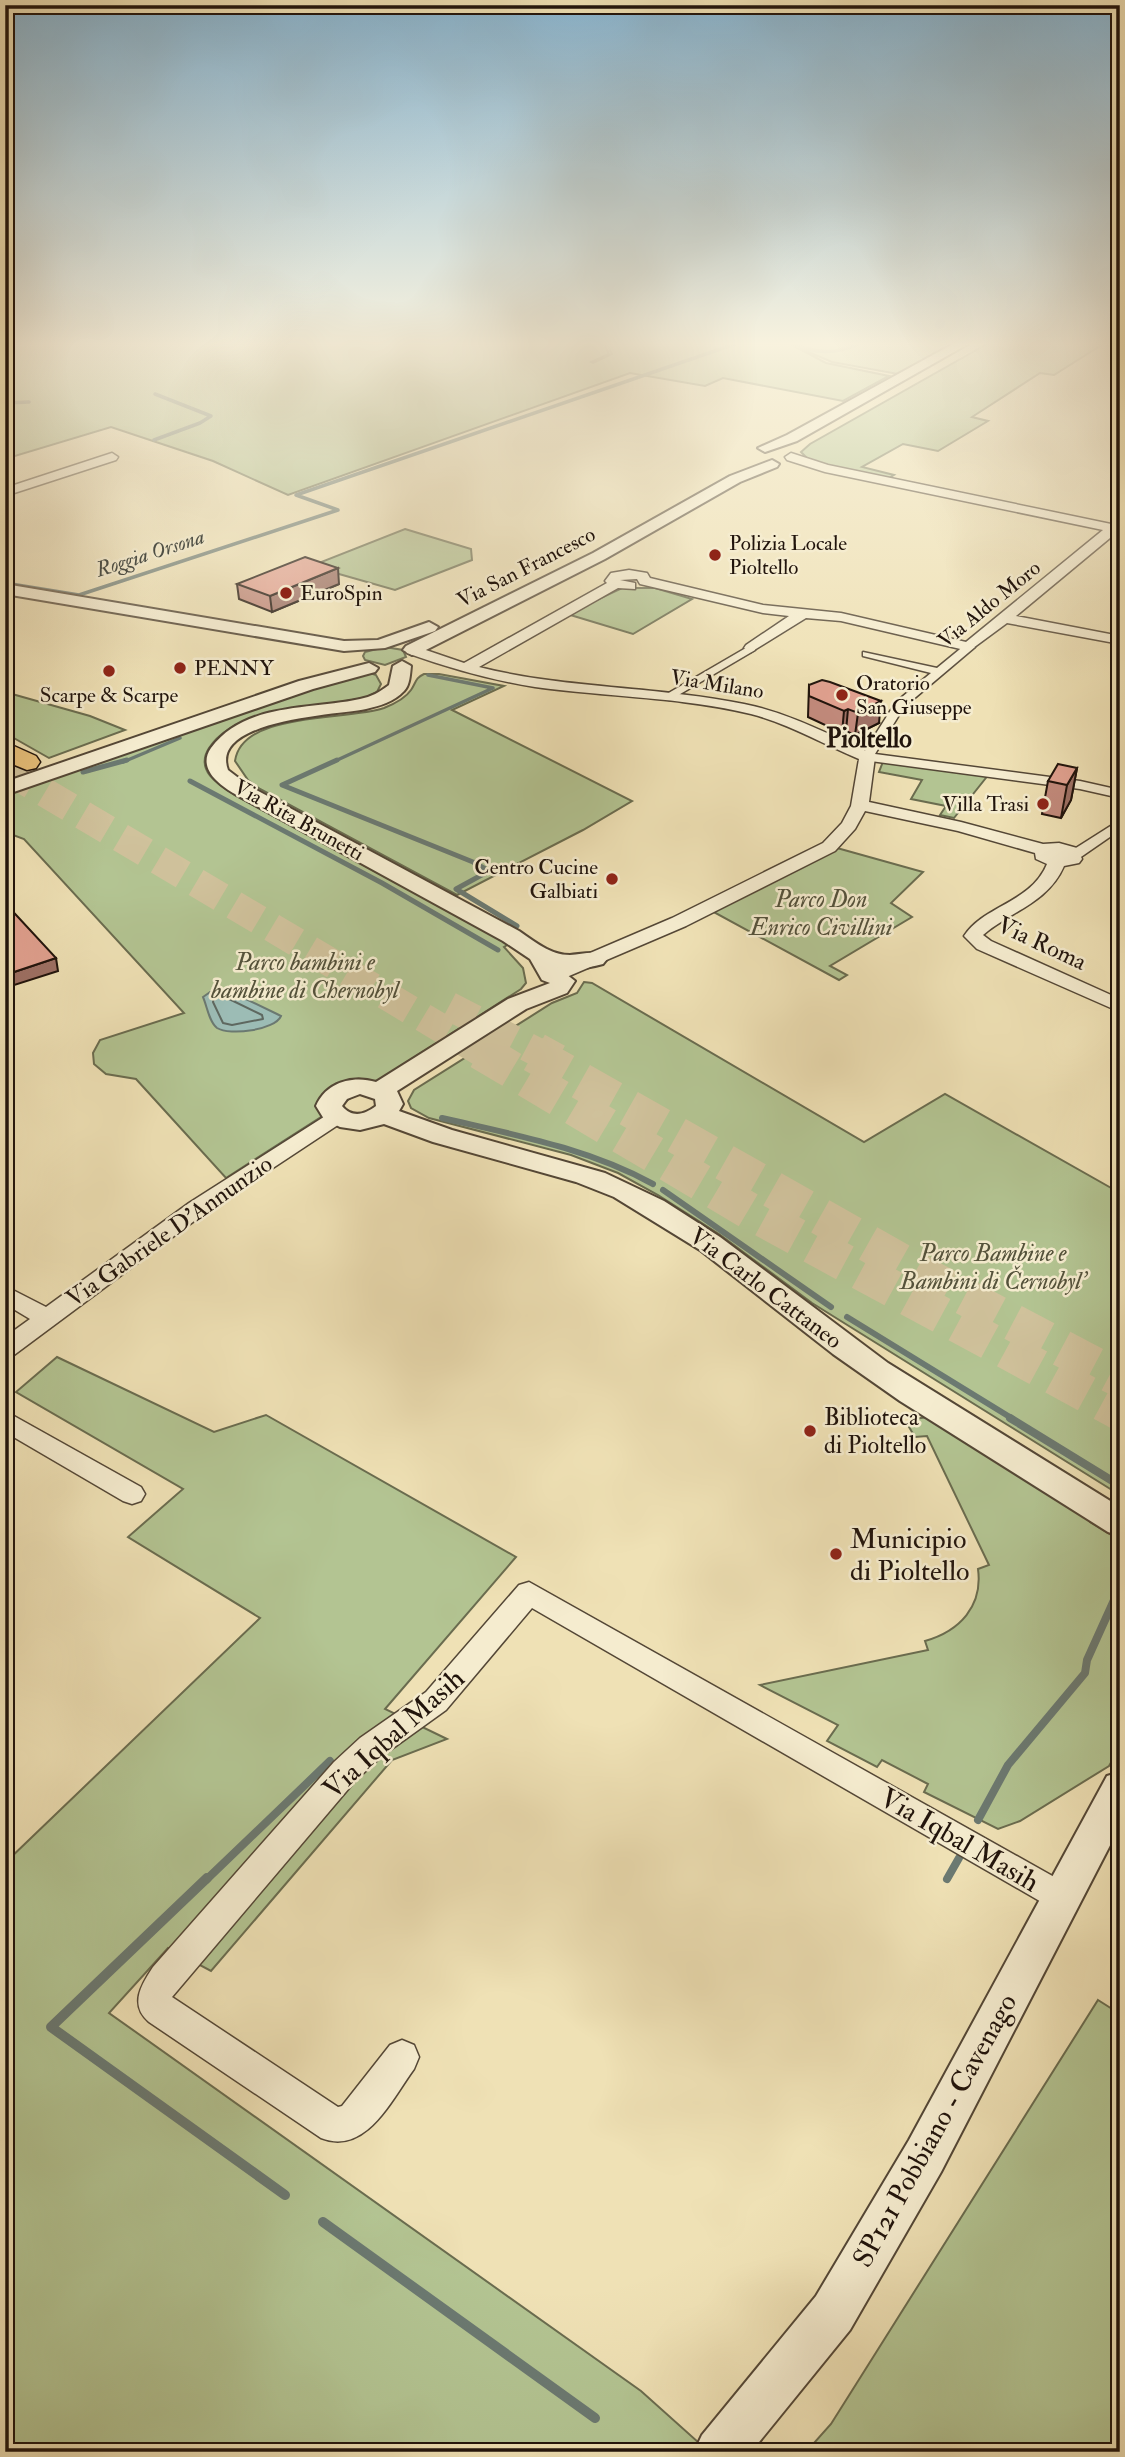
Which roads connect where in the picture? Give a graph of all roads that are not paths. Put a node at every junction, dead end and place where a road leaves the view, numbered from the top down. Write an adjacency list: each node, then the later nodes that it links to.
1 (106, 459): 5 (street)
2 (743, 459): 12 (street, Via San Francesco)
3 (770, 459): 4 (street)
4 (783, 460): 6 (street); 16 (street, Via San Francesco)
5 (5, 492)
6 (1117, 527): 9 (street, Via Aldo Moro)
7 (5, 589): 11 (street)
8 (803, 613): 13 (street); 14 (street); 18 (street)
9 (1005, 618): 10 (street); 13 (street, Via Aldo Moro)
10 (1120, 640)
11 (314, 643): 12 (street); 17 (street)
12 (379, 644): 16 (street); 17 (street)
13 (969, 647): 19 (street, Via Aldo Moro)
14 (751, 648): 21 (street)
15 (867, 654): 19 (street)
16 (407, 660): 17 (street, Via San Francesco); 18 (street, Via Milano); 20 (street)
17 (364, 663): 20 (street); 23 (street)
18 (466, 668): 21 (street, Via Milano)
19 (940, 671): 22 (street, Via Aldo Moro)
20 (391, 693): 29 (street, Via Rita Brunetti)
21 (666, 698): 22 (street, Via Milano)
22 (867, 757): 24 (street, Via Milano); 25 (street)
23 (9, 770)
24 (1120, 794)
25 (862, 805): 27 (street); 28 (street)
26 (1120, 824): 27 (street, Via Roma)
27 (1058, 856): 30 (street, Via Roma)
28 (597, 958): 29 (street); 29 (street)
29 (544, 973): 31 (street)
30 (1120, 1006)
31 (382, 1102): 32 (street); 32 (street); 38 (street, Via Carlo Cattaneo)
32 (337, 1117): 34 (street, Via Gabriele D'Annunzio)
33 (5, 1294): 34 (street)
34 (46, 1317): 35 (street, Via Gabriele D'Annunzio)
35 (5, 1349)
36 (5, 1420): 37 (street)
37 (132, 1494)
38 (1120, 1523)
39 (1120, 1788): 40 (street, SP121 Pobbiano - Cavenago)
40 (1061, 1897): 41 (street, Via Iqbal Masih); 42 (street, SP121 Pobbiano - Cavenago)
41 (402, 2057)
42 (719, 2452)

